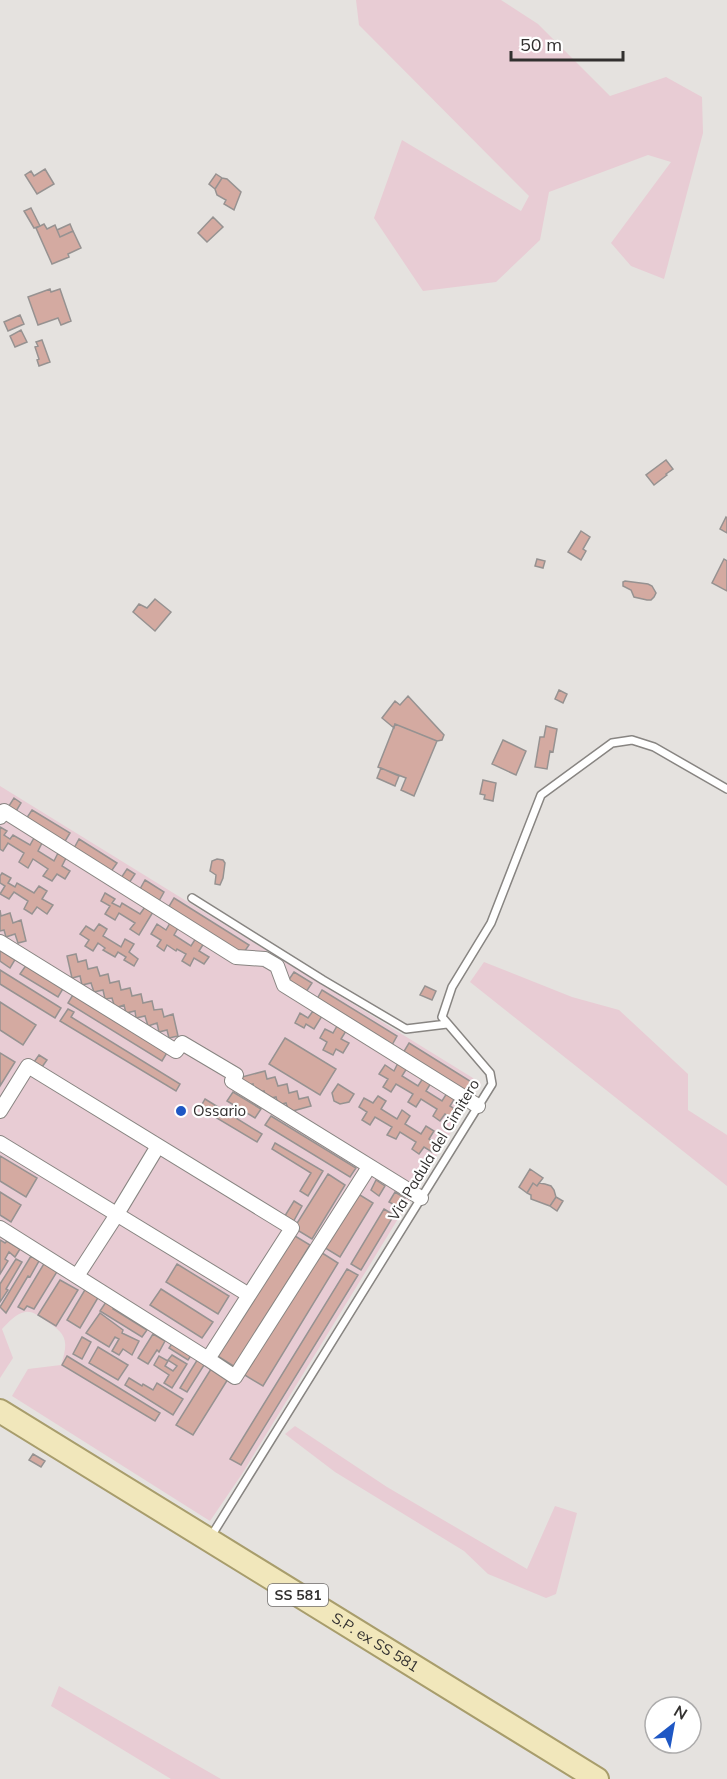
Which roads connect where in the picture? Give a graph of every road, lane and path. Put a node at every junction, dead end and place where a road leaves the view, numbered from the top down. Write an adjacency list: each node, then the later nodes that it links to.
1 (727, 789): 6 (lane)
2 (0, 817): 5 (street)
3 (192, 898): 5 (lane)
4 (0, 942): 11 (street)
5 (275, 957): 6 (lane); 7 (street)
6 (447, 1024): 7 (lane, Via Padula del Cimitero)
7 (478, 1106): 12 (lane, Via Padula del Cimitero)
8 (0, 1111): 10 (street)
9 (0, 1143): 13 (street)
10 (158, 1146): 13 (street); 16 (street)
11 (369, 1167): 12 (street); 17 (street)
12 (421, 1198): 19 (lane, Via Padula del Cimitero)
13 (115, 1216): 15 (street); 16 (street)
14 (0, 1228): 15 (street)
15 (77, 1276): 17 (street)
16 (249, 1295): 17 (street)
17 (208, 1359)
18 (0, 1411): 19 (main road, S.P. ex SS 581 / SS 581)
19 (209, 1540): 20 (main road, S.P. ex SS 581 / SS 581)
20 (597, 1779)

